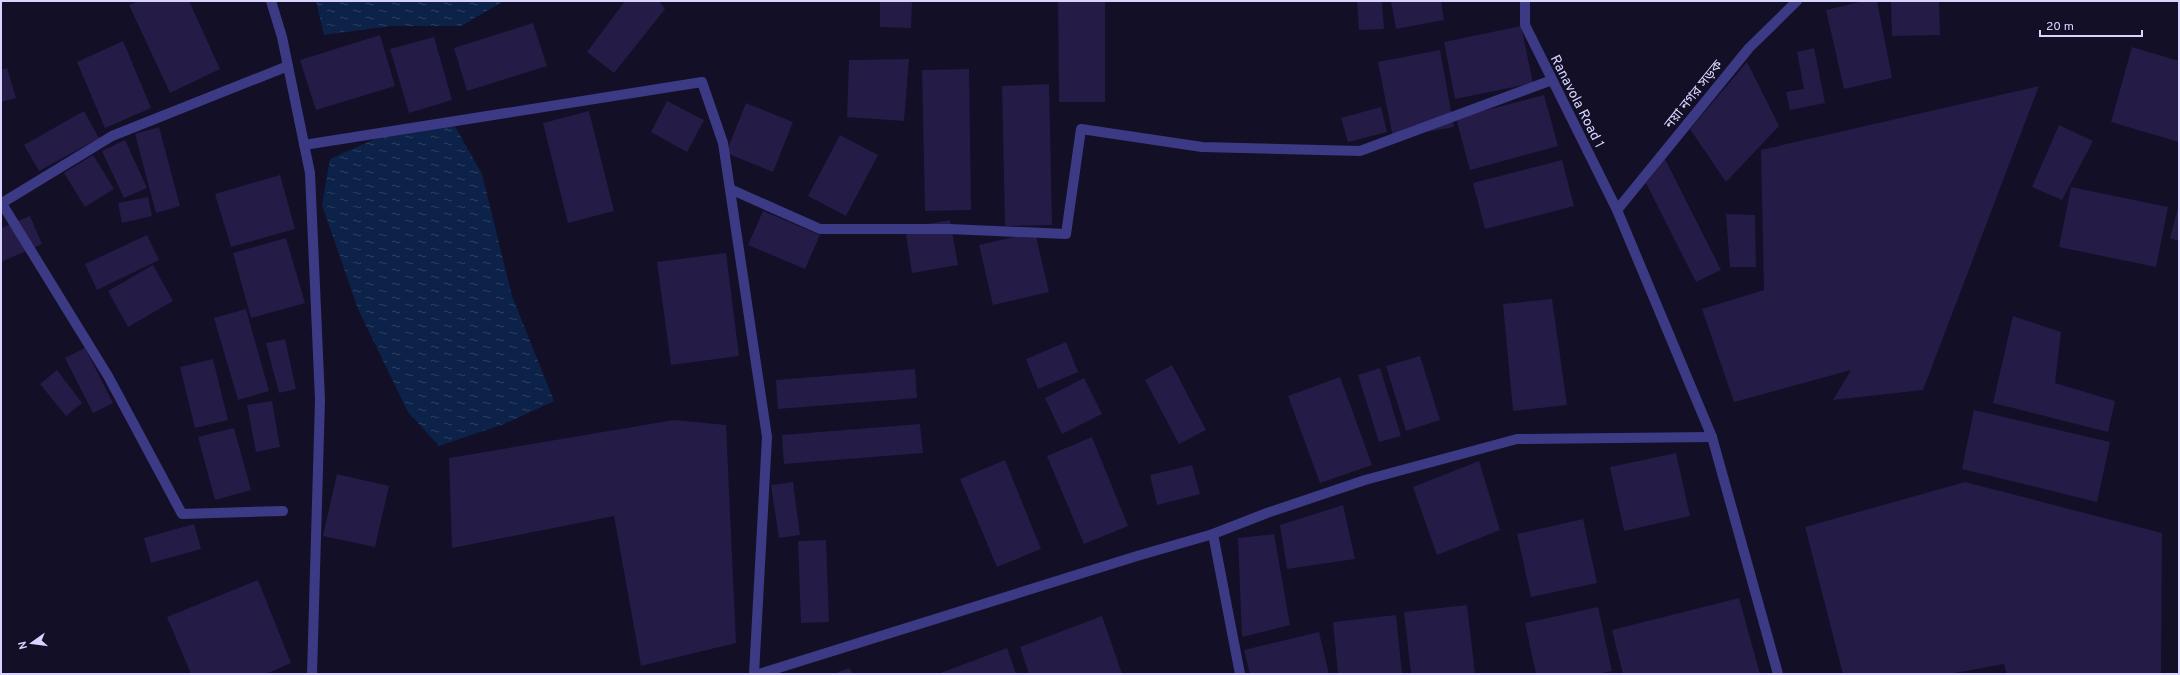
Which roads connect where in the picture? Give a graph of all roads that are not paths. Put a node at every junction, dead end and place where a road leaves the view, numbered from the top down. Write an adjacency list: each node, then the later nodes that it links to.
1 (272, 1): 4 (street)
2 (1525, 1): 5 (street, Ranavola Road 1)
3 (1797, 1): 9 (street, নয়া নগর সড়ক)
4 (288, 66): 6 (street); 8 (street)
5 (1552, 80): 7 (street); 9 (street, Ranavola Road 1)
6 (304, 145): 7 (street); 13 (street)
7 (730, 188): 14 (street)
8 (2, 202): 11 (street)
9 (1617, 210): 10 (street, Ranavola Road 1)
10 (1712, 437): 12 (street); 17 (street, Ranavola Road 1)
11 (283, 511)
12 (1213, 534): 15 (street); 16 (street)
13 (312, 674)
14 (754, 674)
15 (759, 674)
16 (1240, 674)
17 (1778, 674)

